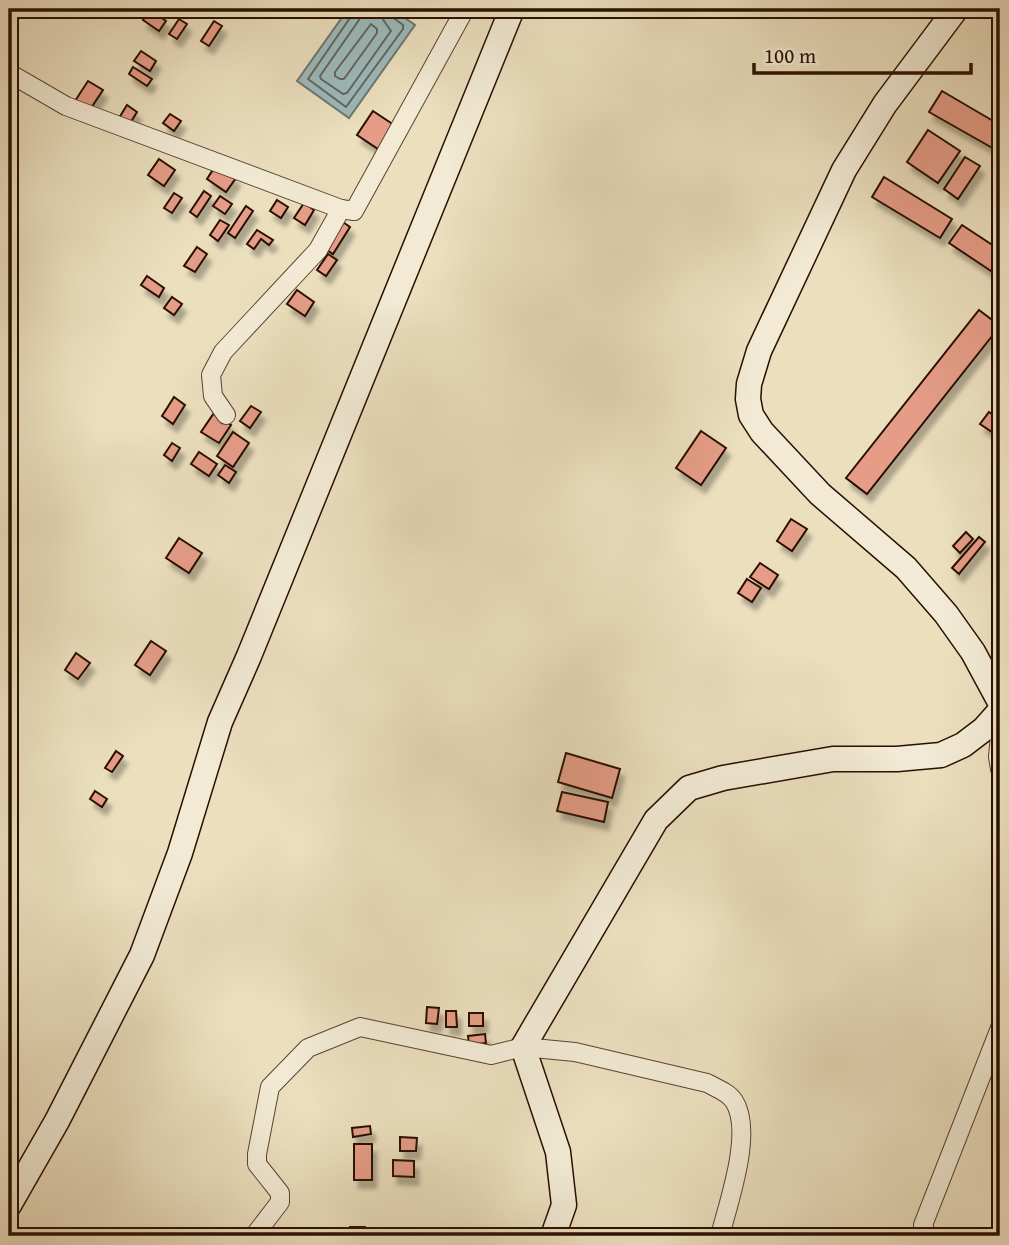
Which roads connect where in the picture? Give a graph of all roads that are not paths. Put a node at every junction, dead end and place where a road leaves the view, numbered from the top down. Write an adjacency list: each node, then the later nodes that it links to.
1 (465, 9): 5 (street)
2 (512, 9): 13 (street)
3 (956, 9): 7 (street)
4 (9, 73): 5 (street)
5 (341, 209): 6 (street)
6 (226, 415)
7 (1000, 702)
8 (1000, 711): 12 (street)
9 (1000, 735): 10 (street)
10 (1000, 769)
11 (1000, 1028): 17 (street)
12 (523, 1046): 14 (street); 15 (street); 16 (street)
13 (9, 1205)
14 (254, 1236)
15 (553, 1236)
16 (720, 1236)
17 (927, 1236)

